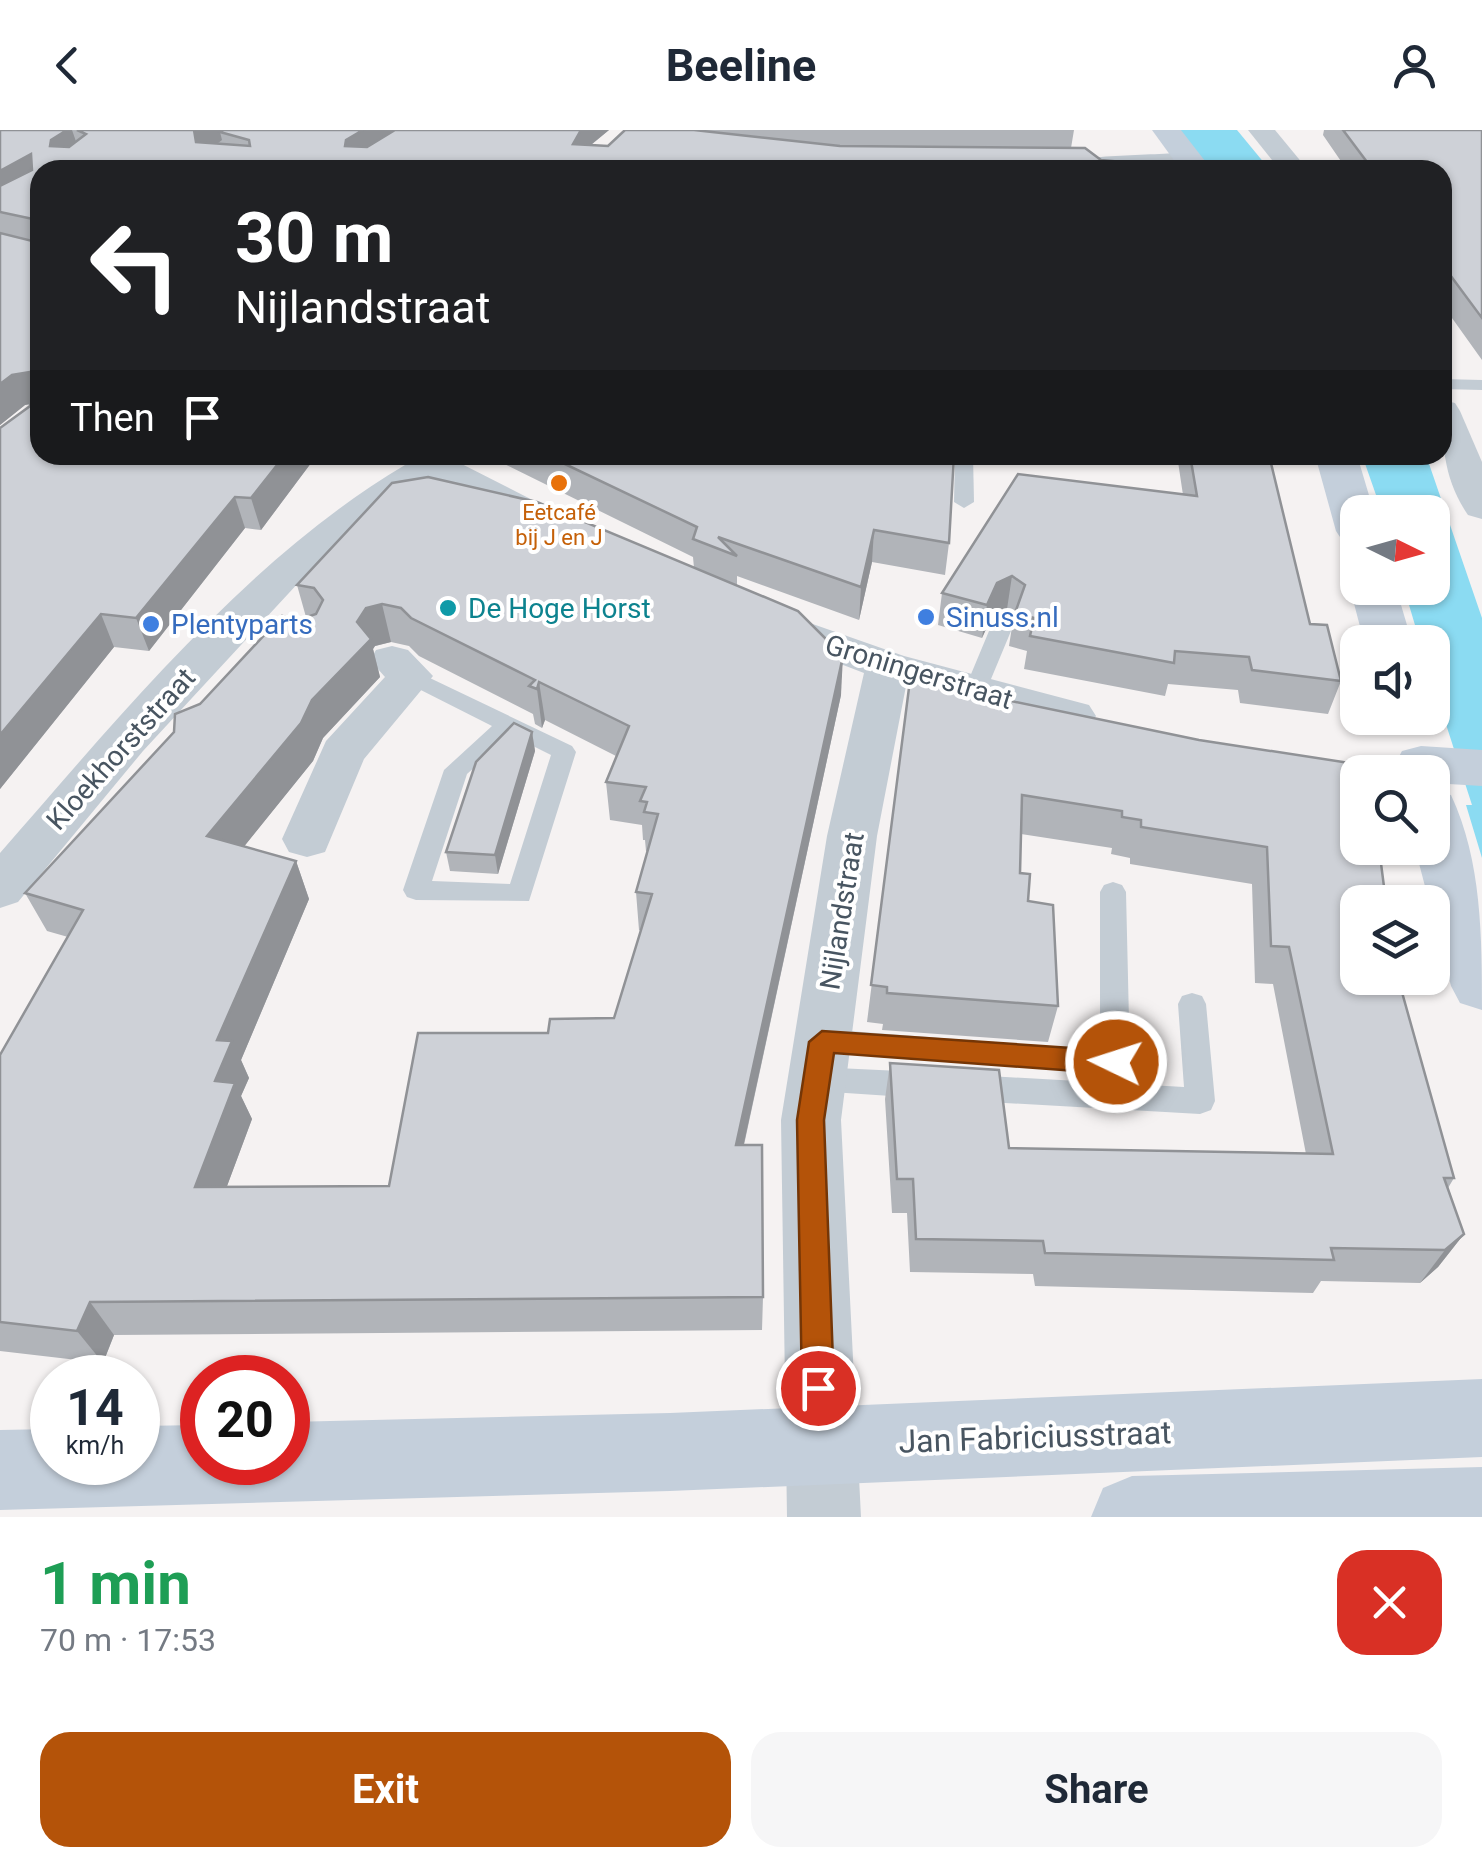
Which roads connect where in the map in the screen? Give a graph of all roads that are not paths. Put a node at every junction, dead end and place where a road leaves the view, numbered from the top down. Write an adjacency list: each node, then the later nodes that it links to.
1 (1262, 130): 4 (street)
2 (1170, 154): 3 (street)
3 (1082, 160)
4 (1286, 160)
5 (1452, 384): 6 (lane)
6 (1482, 385)
7 (1452, 435): 14 (street)
8 (417, 465): 18 (street, Kloekhorststraat)
9 (434, 465): 15 (street)
10 (964, 465): 13 (lane)
11 (1339, 465): 12 (main road)
12 (1348, 495)
13 (964, 502)
14 (1482, 507)
15 (580, 538)
16 (727, 605): 20 (street, Groningerstraat)
17 (1005, 619): 22 (lane)
18 (237, 624): 19 (street); 27 (street, Kloekhorststraat)
19 (280, 634)
20 (888, 666): 22 (street, Groningerstraat); 31 (street, Nijlandstraat)
21 (402, 668): 24 (lane); 26 (street)
22 (975, 691): 23 (street, Groningerstraat)
23 (1109, 724)
24 (508, 725): 24 (lane)
25 (1450, 830): 29 (main road)
26 (307, 839)
27 (3, 880)
28 (1113, 892): 31 (lane)
29 (1482, 986)
30 (1192, 1004): 31 (lane)
31 (819, 1060): 36 (street, Nijlandstraat)
32 (1482, 1418): 36 (main road, Jan Fabriciusstraat)
33 (310, 1463): 36 (main road, Jan Fabriciusstraat)
34 (180, 1465): 35 (main road)
35 (0, 1470)
36 (822, 1481)
37 (1482, 1507): 38 (main road)
38 (1132, 1517)

